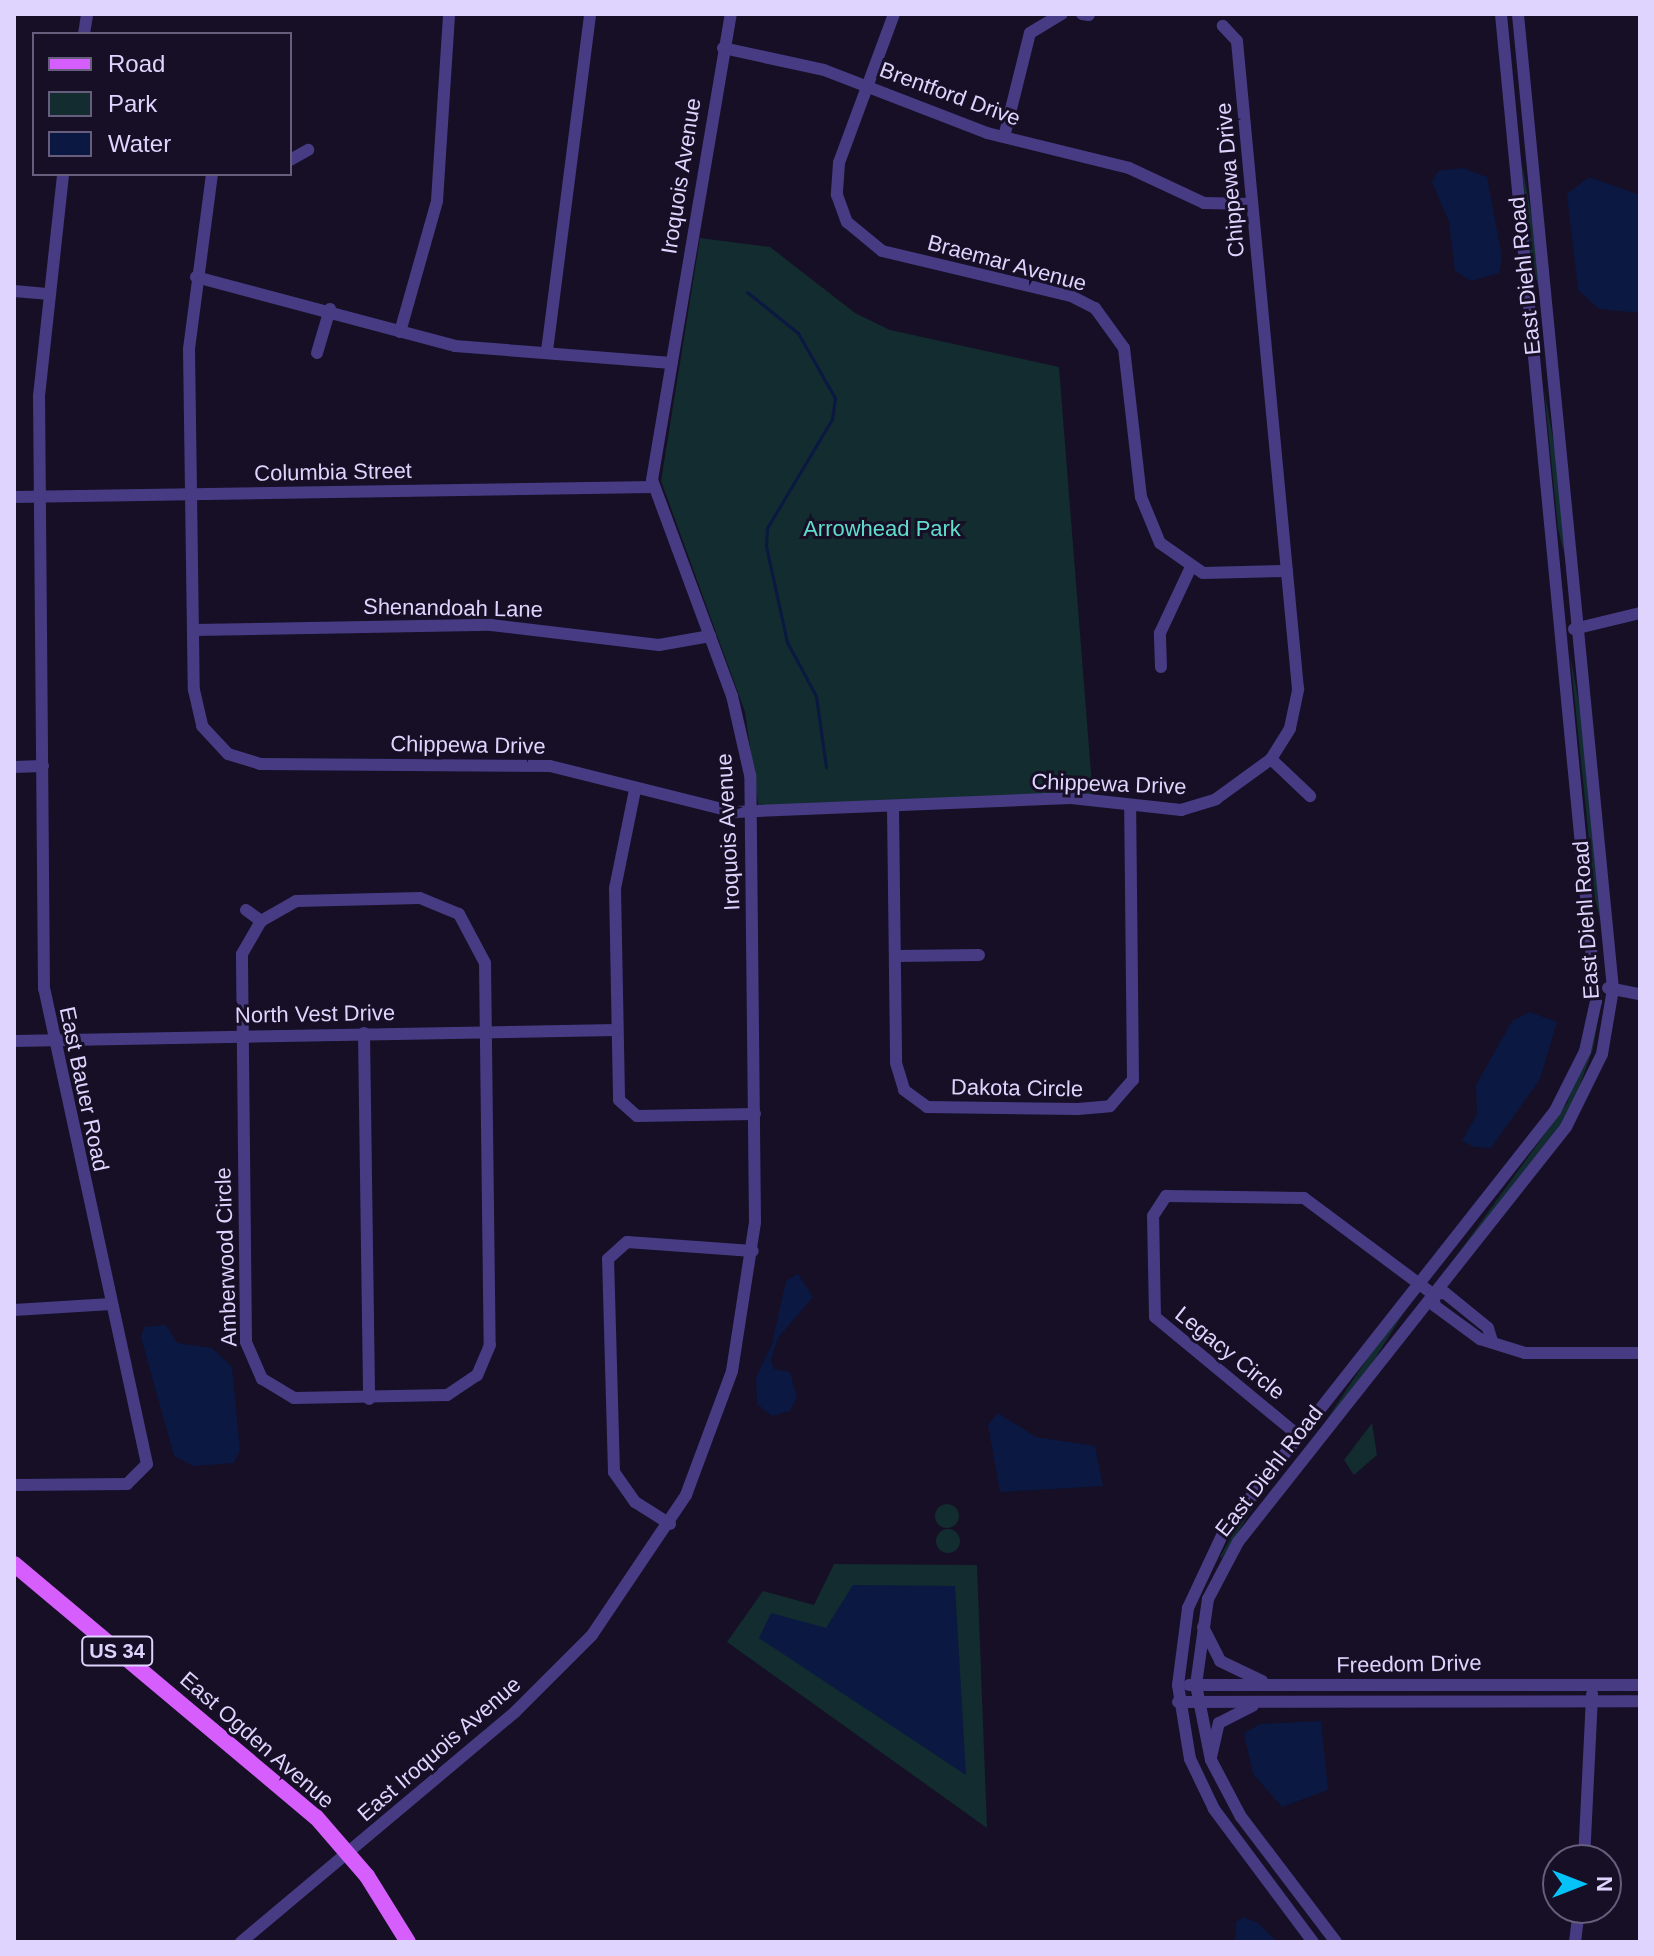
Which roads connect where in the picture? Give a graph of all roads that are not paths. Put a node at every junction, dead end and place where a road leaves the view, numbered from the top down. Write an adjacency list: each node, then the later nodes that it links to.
1 (449, 14): 21 (street)
2 (731, 14): 9 (street)
3 (894, 14): 10 (street, Braemar Avenue)
4 (1062, 14): 11 (street)
5 (1501, 14): 34 (street, East Diehl Road)
6 (1518, 14): 32 (street, East Diehl Road)
7 (589, 16): 22 (street)
8 (1223, 26): 16 (street, Chippewa Drive)
9 (723, 48): 10 (street, Brentford Drive); 24 (street, Iroquois Avenue)
10 (868, 87): 11 (street, Brentford Drive); 29 (street, Braemar Avenue)
11 (1004, 137): 16 (street, Brentford Drive)
12 (308, 150): 13 (street)
13 (292, 159)
14 (63, 176): 19 (street, East Bauer Road)
15 (212, 176): 17 (street)
16 (1252, 204): 30 (street, Chippewa Drive)
17 (196, 277): 20 (street); 26 (street)
18 (14, 291): 19 (street)
19 (47, 294): 27 (street, East Bauer Road)
20 (330, 309): 21 (street); 23 (street)
21 (400, 332): 22 (street)
22 (547, 351): 24 (street)
23 (317, 353)
24 (671, 363): 25 (street, Iroquois Avenue)
25 (653, 487): 26 (street, Columbia Street); 35 (street, Iroquois Avenue)
26 (191, 494): 27 (street, Columbia Street); 33 (street)
27 (40, 495): 28 (street, Columbia Street); 38 (street, East Bauer Road)
28 (14, 497)
29 (1190, 569): 30 (street); 36 (street)
30 (1287, 571): 37 (street, Chippewa Drive)
31 (1640, 613): 32 (street)
32 (1579, 628): 34 (street); 50 (street, East Diehl Road)
33 (193, 630): 35 (street, Shenandoah Lane); 40 (street, Chippewa Drive)
34 (1563, 630): 49 (street, East Diehl Road)
35 (710, 636): 44 (street, Iroquois Avenue)
36 (1161, 667)
37 (1271, 759): 41 (street); 42 (street, Chippewa Drive)
38 (43, 766): 39 (street); 56 (street, East Bauer Road)
39 (14, 767)
40 (635, 790): 44 (street, Chippewa Drive); 52 (street)
41 (1310, 796)
42 (1130, 806): 43 (street, Chippewa Drive); 48 (street, Dakota Circle)
43 (893, 808): 44 (street, Chippewa Drive); 48 (street, Dakota Circle)
44 (751, 811): 58 (street, Iroquois Avenue)
45 (246, 910): 46 (street)
46 (261, 921): 53 (street, Amberwood Circle); 55 (street, Amberwood Circle)
47 (979, 955): 48 (street)
48 (896, 956)
49 (1597, 987): 50 (street); 60 (street, East Diehl Road)
50 (1613, 989): 51 (street); 61 (street, East Diehl Road)
51 (1640, 994)
52 (616, 1030): 53 (street, North Vest Drive); 58 (street)
53 (486, 1031): 54 (street, North Vest Drive); 65 (street, Amberwood Circle)
54 (364, 1033): 55 (street, North Vest Drive); 65 (street)
55 (241, 1035): 56 (street, North Vest Drive); 65 (street, Amberwood Circle)
56 (50, 1040): 57 (street, North Vest Drive); 62 (street, East Bauer Road)
57 (14, 1041)
58 (755, 1114): 59 (street, Iroquois Avenue)
59 (753, 1251): 68 (street, Iroquois Avenue); 68 (street)
60 (1420, 1284): 61 (street); 66 (street, East Diehl Road); 66 (street, Legacy Circle)
61 (1433, 1294): 64 (street); 71 (street, East Diehl Road)
62 (111, 1304): 63 (street); 67 (street, East Bauer Road)
63 (14, 1310)
64 (1640, 1353)
65 (369, 1399)
66 (1299, 1436): 74 (street, East Diehl Road)
67 (14, 1485)
68 (670, 1524): 70 (street, Iroquois Avenue)
69 (14, 1564): 84 (main road, East Ogden Avenue / US 34)
70 (644, 1566): 84 (street, East Iroquois Avenue)
71 (1202, 1624): 73 (street); 75 (street, East Diehl Road)
72 (1592, 1683): 73 (street, Freedom Drive); 76 (street, Freedom Drive); 77 (street)
73 (1273, 1684): 75 (street, Freedom Drive)
74 (1178, 1685): 75 (street, Freedom Drive); 79 (street, East Diehl Road)
75 (1196, 1685): 80 (street, East Diehl Road)
76 (1640, 1685)
77 (1592, 1699): 78 (street, Freedom Drive); 81 (street, Freedom Drive); 83 (street)
78 (1640, 1701)
79 (1178, 1702): 80 (street, Freedom Drive); 87 (street, East Diehl Road)
80 (1197, 1702): 81 (street, Freedom Drive); 82 (street, East Diehl Road)
81 (1273, 1702): 82 (street)
82 (1211, 1760): 88 (street, East Diehl Road)
83 (1585, 1844)
84 (348, 1853): 85 (street, East Iroquois Avenue); 86 (main road, East Ogden Avenue / US 34)
85 (241, 1942)
86 (408, 1942)
87 (1313, 1942)
88 (1336, 1942)

